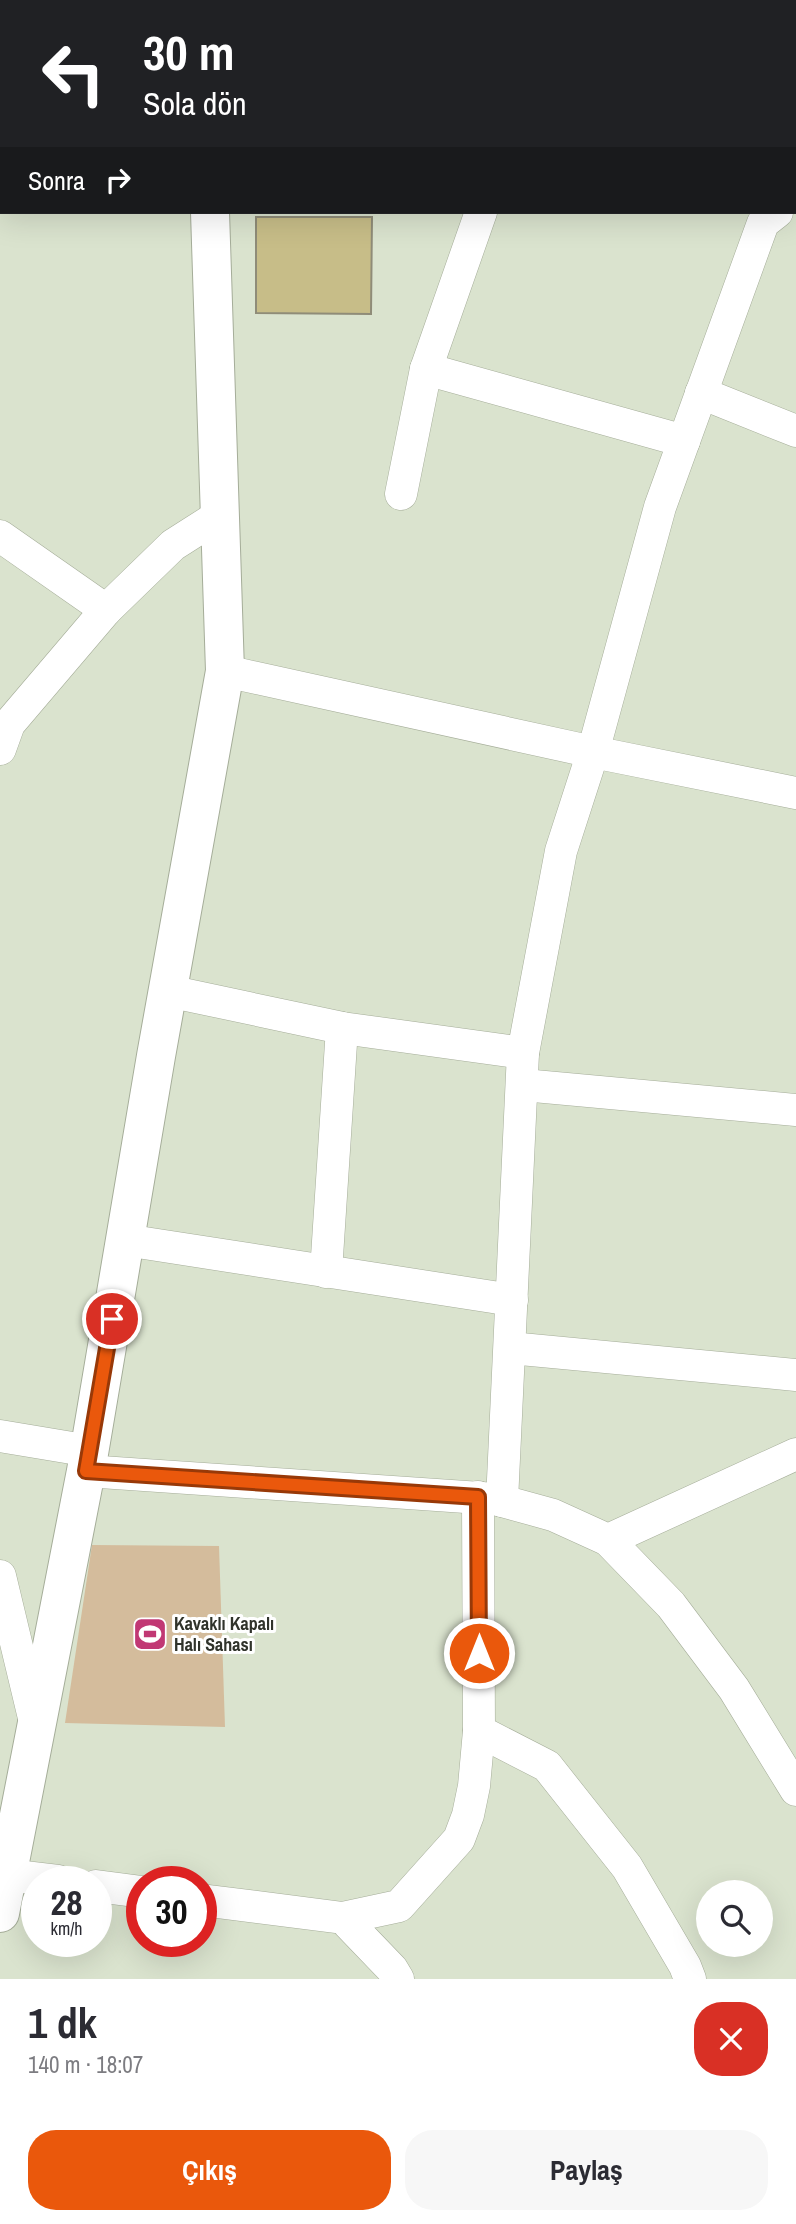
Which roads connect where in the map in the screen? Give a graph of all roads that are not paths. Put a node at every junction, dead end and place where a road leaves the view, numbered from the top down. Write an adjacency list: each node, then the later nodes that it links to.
1 (210, 214): 9 (main road)
2 (480, 214): 4 (street)
3 (774, 214): 5 (street)
4 (426, 369): 7 (street); 8 (street)
5 (701, 393): 6 (street); 7 (street)
6 (796, 431)
7 (684, 441): 14 (street)
8 (401, 494)
9 (220, 515): 11 (street); 12 (main road)
10 (0, 536): 11 (street)
11 (106, 610): 13 (street)
12 (225, 671): 14 (street); 16 (main road)
13 (0, 749)
14 (593, 752): 15 (street); 18 (street)
15 (796, 793)
16 (168, 991): 17 (street); 21 (main road)
17 (342, 1028): 18 (street); 22 (street)
18 (523, 1053): 19 (street)
19 (523, 1085): 20 (street); 23 (street)
20 (796, 1110)
21 (125, 1240): 22 (street); 28 (main road)
22 (326, 1272): 23 (street)
23 (512, 1300): 24 (street)
24 (510, 1348): 25 (street); 29 (street)
25 (796, 1375)
26 (0, 1436): 28 (street)
27 (796, 1454): 30 (street)
28 (88, 1461): 29 (street); 32 (main road)
29 (490, 1499): 30 (street); 33 (street)
30 (608, 1540): 34 (street)
31 (0, 1576): 32 (street)
32 (36, 1727): 35 (main road)
33 (480, 1731): 39 (street); 41 (street)
34 (796, 1790)
35 (7, 1875): 36 (street); 38 (main road)
36 (21, 1877)
37 (217, 1902): 39 (street)
38 (0, 1913)
39 (343, 1918): 40 (street)
40 (398, 1979)
41 (690, 1979)

